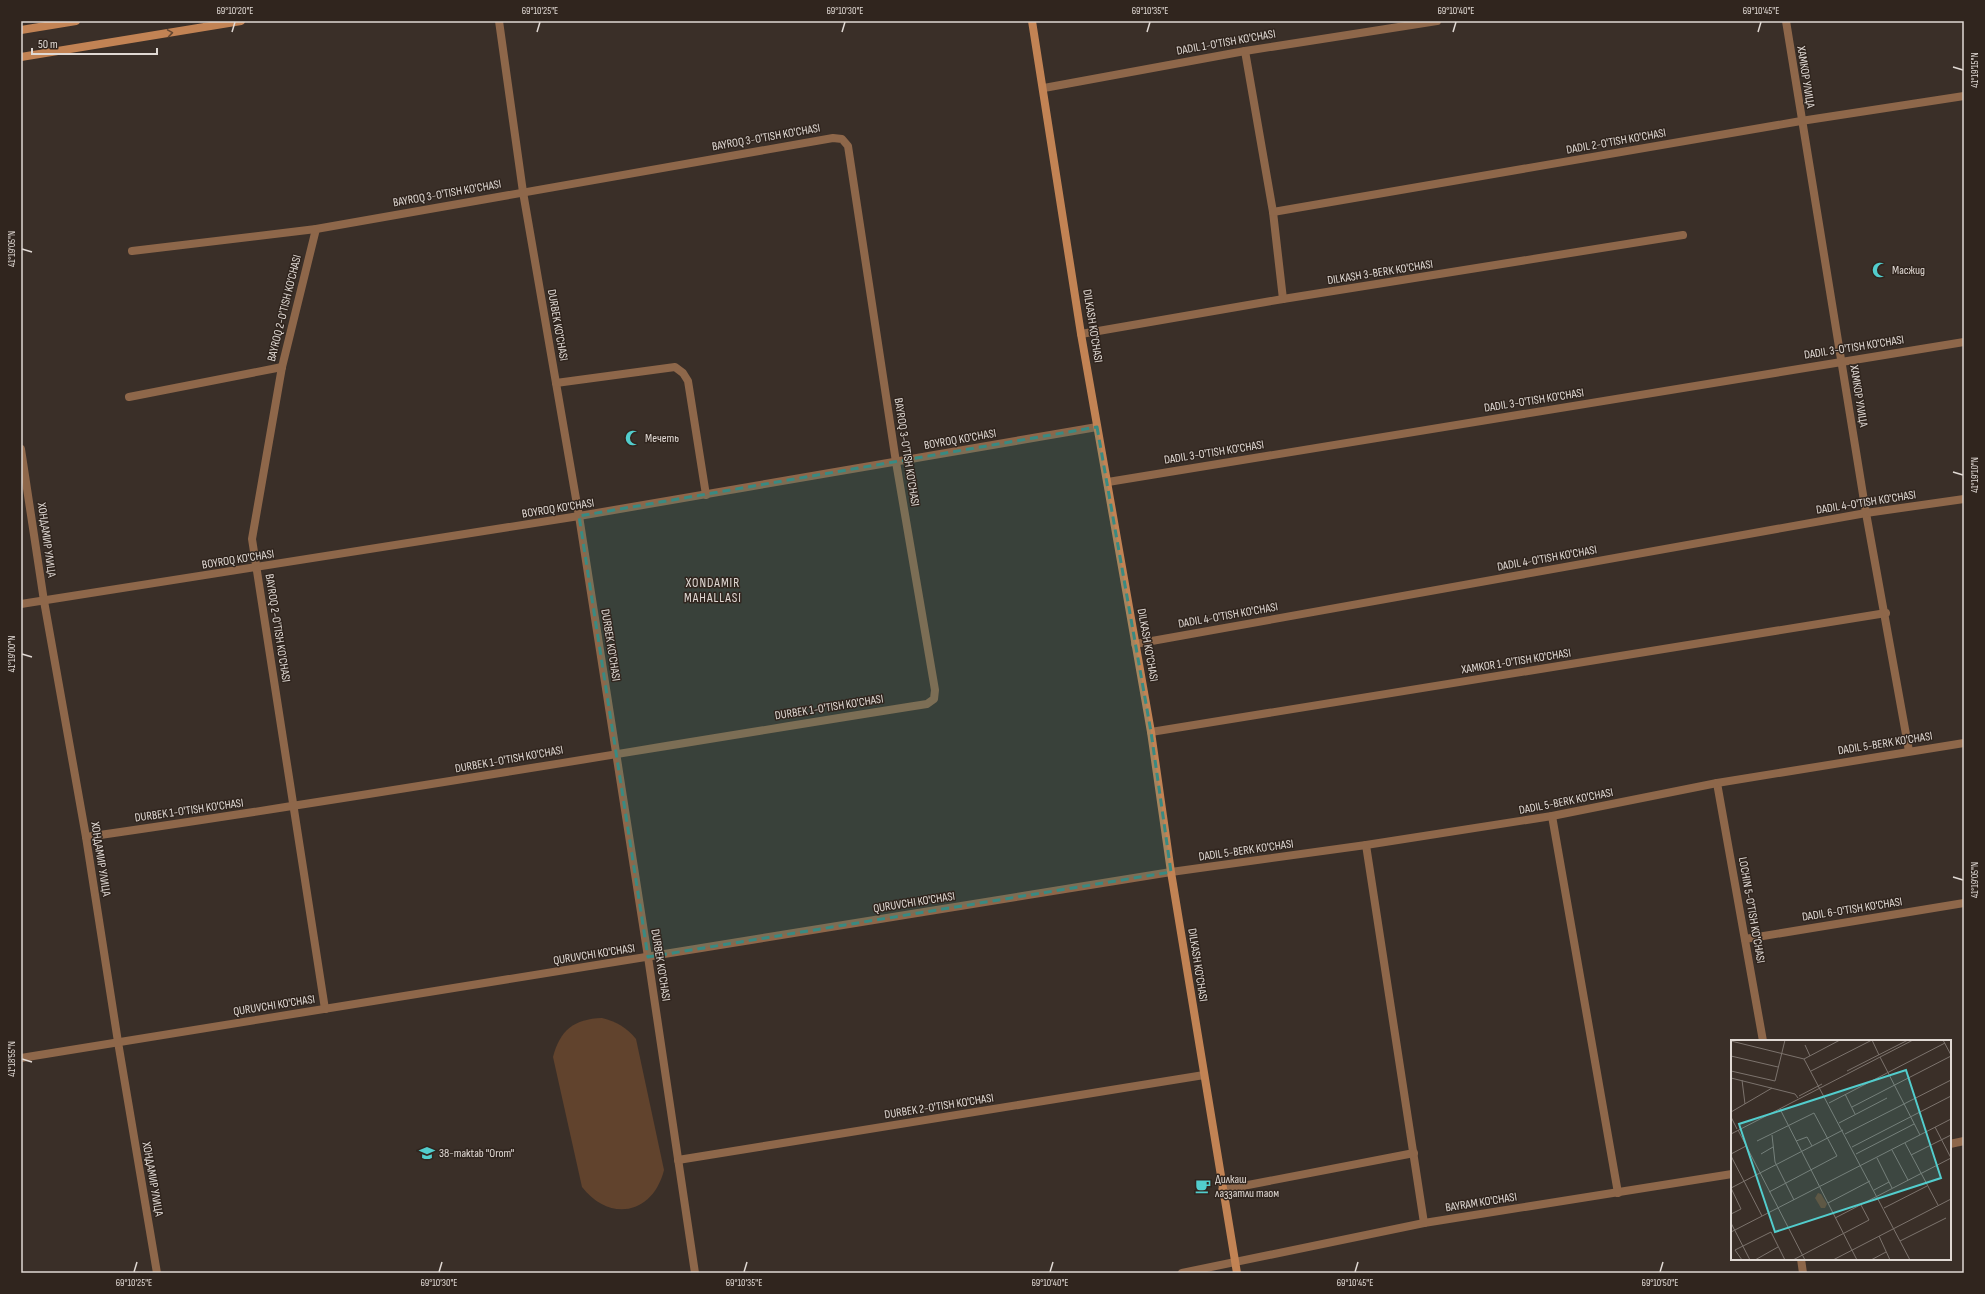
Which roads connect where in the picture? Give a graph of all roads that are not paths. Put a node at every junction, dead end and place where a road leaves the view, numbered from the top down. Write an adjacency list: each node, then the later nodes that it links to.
1 (76, 21): 7 (street)
2 (240, 21): 9 (street, one-way to 2)
3 (499, 21): 13 (street, DURBEK KO'CHASI)
4 (1032, 21): 10 (street, DILKASH KO'CHASI)
5 (1437, 21): 8 (street, DADIL 1-O'TISH KO'CHASI)
6 (1786, 21): 12 (street, ХАМКОР УЛИЦА)
7 (21, 30)
8 (1244, 50): 10 (street, DADIL 1-O'TISH KO'CHASI); 14 (street)
9 (21, 57)
10 (1044, 88): 19 (street, DILKASH KO'CHASI)
11 (1964, 96): 12 (street, DADIL 2-O'TISH KO'CHASI)
12 (1801, 121): 14 (street, DADIL 2-O'TISH KO'CHASI); 21 (street, ХАМКОР УЛИЦА)
13 (523, 192): 15 (street, BAYROQ 3-O'TISH KO'CHASI); 23 (street, DURBEK KO'CHASI); 27 (street, BAYROQ 3-O'TISH KO'CHASI)
14 (1273, 212): 18 (street)
15 (316, 229): 17 (street, BAYROQ 3-O'TISH KO'CHASI); 22 (street, BAYROQ 2-O'TISH KO'CHASI)
16 (1683, 235): 18 (street, DILKASH 3-BERK KO'CHASI)
17 (132, 251)
18 (1283, 299): 19 (street, DILKASH 3-BERK KO'CHASI)
19 (1081, 334): 25 (street, DILKASH KO'CHASI)
20 (1964, 342): 21 (street, DADIL 3-O'TISH KO'CHASI)
21 (1841, 362): 28 (street, DADIL 3-O'TISH KO'CHASI); 31 (street, ХАМКОР УЛИЦА)
22 (282, 368): 24 (street); 33 (street, BAYROQ 2-O'TISH KO'CHASI)
23 (556, 383): 29 (street); 32 (street, DURBEK KO'CHASI)
24 (129, 397)
25 (1097, 427): 27 (street, BOYROQ KO'CHASI); 28 (street, DILKASH KO'CHASI)
26 (21, 449): 34 (street, ХОНДАМИР УЛИЦА)
27 (896, 462): 29 (street, BOYROQ KO'CHASI); 38 (street, BAYROQ 3-O'TISH KO'CHASI)
28 (1108, 482): 37 (street, DILKASH KO'CHASI)
29 (706, 495): 32 (street, BOYROQ KO'CHASI)
30 (1964, 499): 31 (street, DADIL 4-O'TISH KO'CHASI)
31 (1866, 513): 36 (street, ХАМКОР УЛИЦА); 37 (street, DADIL 4-O'TISH KO'CHASI)
32 (579, 516): 33 (street, BOYROQ KO'CHASI); 42 (street, DURBEK KO'CHASI)
33 (256, 568): 34 (street, BOYROQ KO'CHASI); 44 (street, BAYROQ 2-O'TISH KO'CHASI)
34 (44, 600): 35 (street, BOYROQ KO'CHASI); 46 (street, ХОНДАМИР УЛИЦА)
35 (21, 604)
36 (1886, 613): 39 (street, XAMKOR 1-O'TISH KO'CHASI); 41 (street, ХАМКОР УЛИЦА)
37 (1135, 644): 39 (street, DILKASH KO'CHASI)
38 (934, 699): 42 (street, DURBEK 1-O'TISH KO'CHASI)
39 (1151, 732): 48 (street, DILKASH KO'CHASI)
40 (1964, 743): 41 (street, DADIL 5-BERK KO'CHASI)
41 (1909, 751): 43 (street, DADIL 5-BERK KO'CHASI)
42 (616, 753): 44 (street, DURBEK 1-O'TISH KO'CHASI); 51 (street, DURBEK KO'CHASI)
43 (1717, 783): 45 (street, DADIL 5-BERK KO'CHASI); 50 (street, LOCHIN 5-O'TISH KO'CHASI)
44 (294, 808): 46 (street, DURBEK 1-O'TISH KO'CHASI); 52 (street, BAYROQ 2-O'TISH KO'CHASI)
45 (1552, 816): 47 (street, DADIL 5-BERK KO'CHASI); 63 (street)
46 (86, 837): 54 (street, ХОНДАМИР УЛИЦА)
47 (1366, 846): 48 (street, DADIL 5-BERK KO'CHASI); 59 (street)
48 (1171, 872): 51 (street, QURUVCHI KO'CHASI); 56 (street, DILKASH KO'CHASI)
49 (1964, 903): 50 (street, DADIL 6-O'TISH KO'CHASI)
50 (1745, 939): 53 (street, LOCHIN 5-O'TISH KO'CHASI)
51 (648, 957): 52 (street, QURUVCHI KO'CHASI); 60 (street, DURBEK KO'CHASI)
52 (325, 1009): 54 (street, QURUVCHI KO'CHASI)
53 (1763, 1040)
54 (118, 1042): 55 (street, QURUVCHI KO'CHASI); 67 (street, ХОНДАМИР УЛИЦА)
55 (21, 1058)
56 (1204, 1075): 60 (street, DURBEK 2-O'TISH KO'CHASI); 62 (street, DILKASH KO'CHASI)
57 (1964, 1141): 58 (street)
58 (1951, 1144)
59 (1414, 1153): 62 (street); 64 (street)
60 (678, 1160): 68 (street, DURBEK KO'CHASI)
61 (1731, 1174): 63 (street, BAYRAM KO'CHASI)
62 (1222, 1190): 66 (street, DILKASH KO'CHASI)
63 (1618, 1193): 64 (street, BAYRAM KO'CHASI)
64 (1424, 1223): 66 (street, BAYRAM KO'CHASI)
65 (1800, 1260): 71 (street)
66 (1236, 1263): 69 (street, BAYRAM KO'CHASI); 70 (street, DILKASH KO'CHASI)
67 (157, 1273)
68 (695, 1273)
69 (1182, 1273)
70 (1237, 1273)
71 (1803, 1273)

